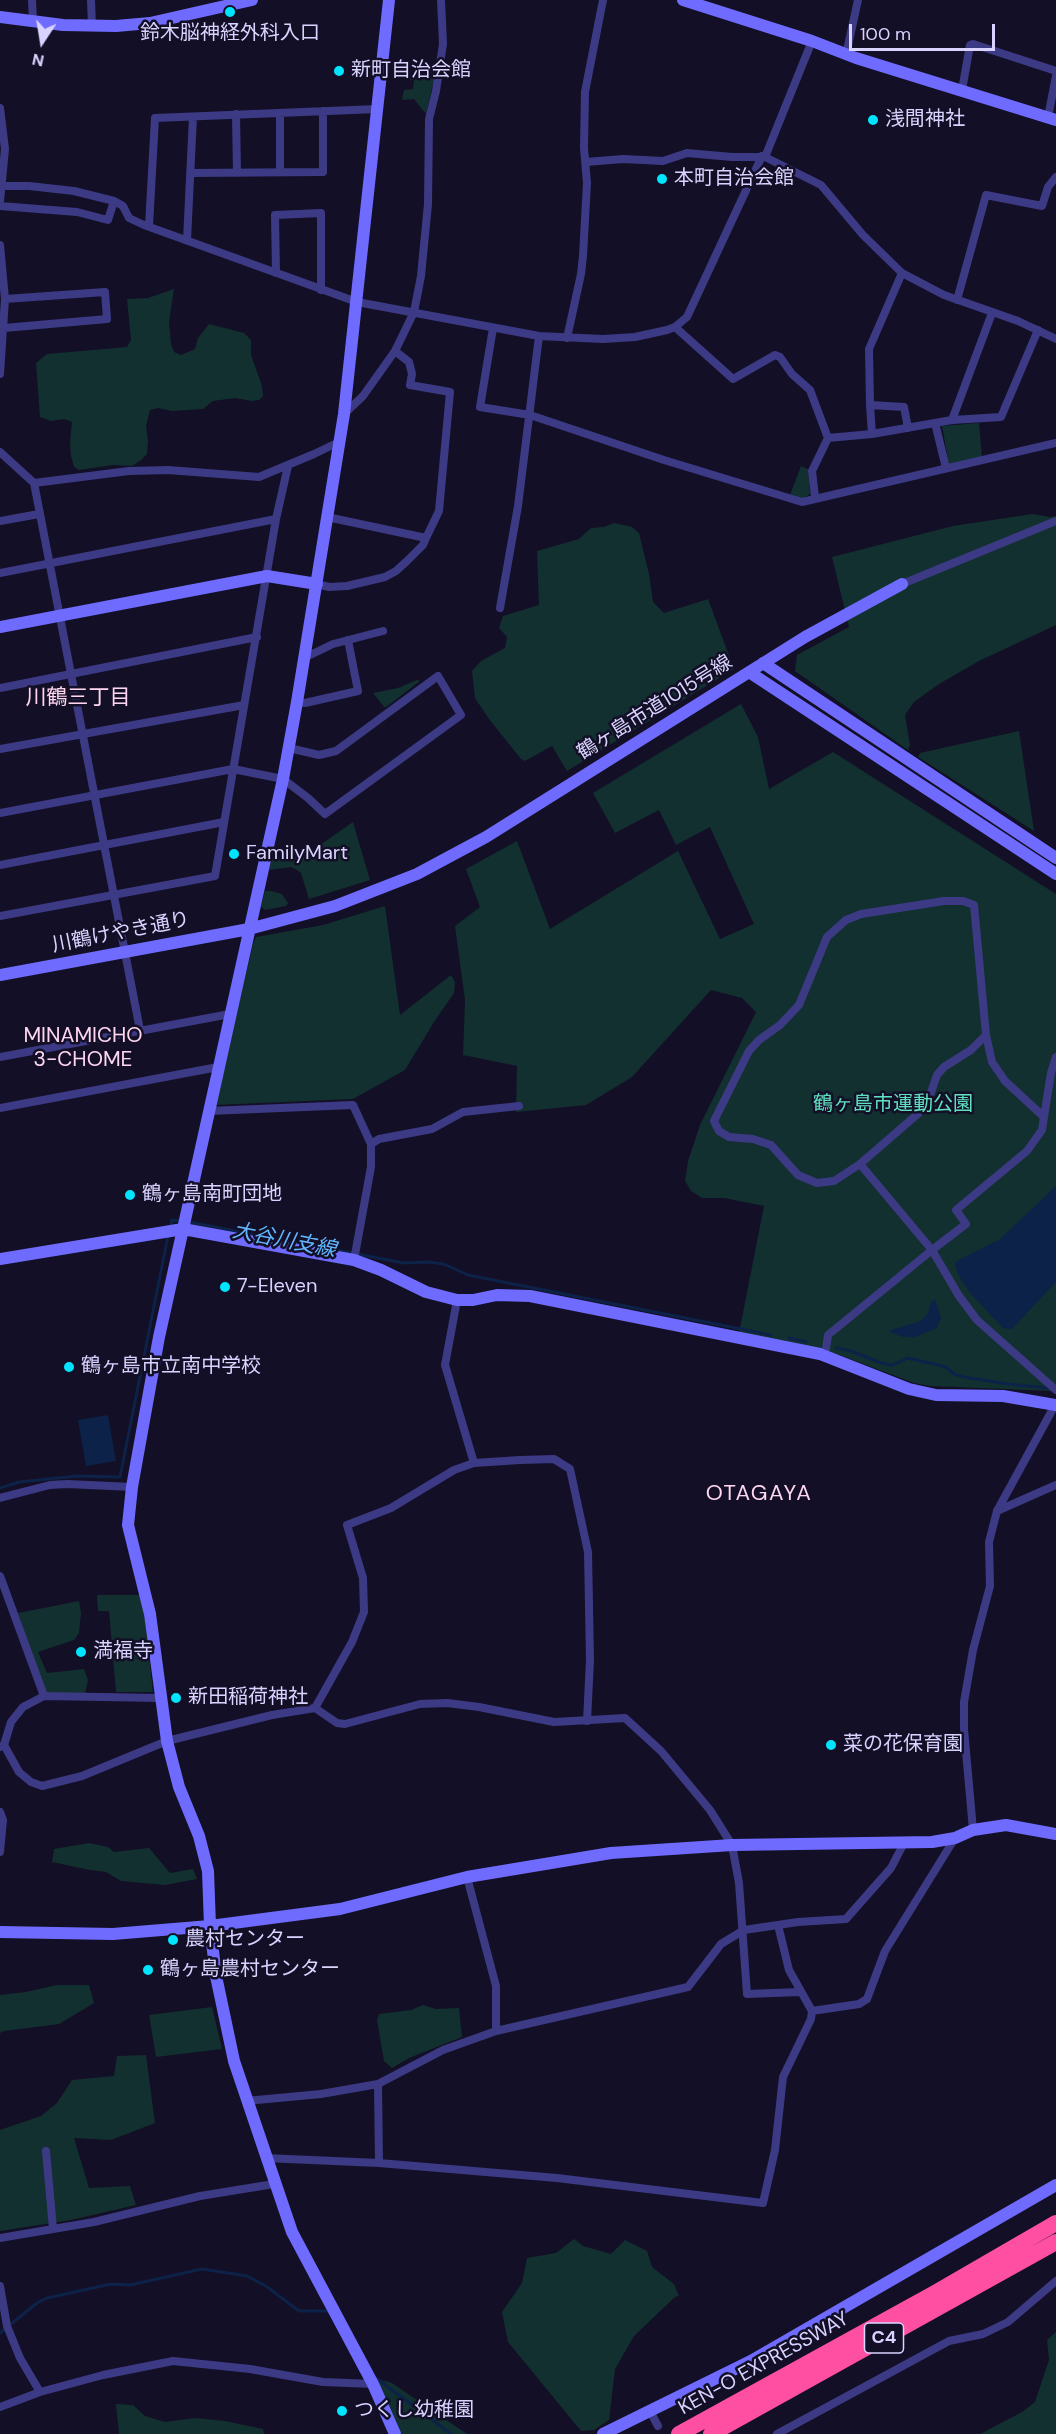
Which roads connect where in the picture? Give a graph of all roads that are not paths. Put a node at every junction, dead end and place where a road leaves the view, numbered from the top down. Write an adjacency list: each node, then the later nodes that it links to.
1 (32, 0): 10 (street)
2 (91, 0): 11 (street)
3 (252, 0): 11 (street)
4 (388, 0): 18 (street)
5 (441, 0): 42 (street)
6 (603, 0): 25 (street)
7 (683, 0): 12 (street)
8 (858, 0): 13 (street)
9 (0, 17): 10 (street)
10 (33, 21): 11 (street)
11 (92, 27)
12 (812, 41): 13 (street); 24 (street)
13 (846, 55): 16 (street)
14 (1056, 71): 16 (street)
15 (1056, 76): 23 (street)
16 (962, 90): 23 (street)
17 (0, 108): 30 (street)
18 (377, 109): 19 (street); 41 (street)
19 (323, 111): 20 (street); 26 (street)
20 (280, 113): 21 (street); 26 (street)
21 (236, 114): 22 (street); 28 (street)
22 (193, 117): 27 (street); 33 (street)
23 (1052, 119)
24 (763, 156): 25 (street); 37 (street); 44 (street)
25 (586, 162): 49 (street)
26 (280, 172): 28 (street)
27 (191, 173): 28 (street); 34 (street)
28 (237, 173)
29 (1056, 177): 40 (street)
30 (3, 186): 31 (street); 32 (street)
31 (114, 201): 32 (street); 33 (street)
32 (0, 204)
33 (149, 226): 34 (street)
34 (187, 240): 36 (street)
35 (0, 245): 39 (street)
36 (276, 273): 38 (street); 38 (street)
37 (902, 273): 40 (street); 53 (street)
38 (321, 290): 41 (street)
39 (5, 299): 45 (street); 45 (street)
40 (957, 300): 43 (street)
41 (357, 302): 42 (street); 54 (street)
42 (414, 312): 46 (street); 51 (street)
43 (992, 313): 47 (street); 56 (street)
44 (675, 327): 49 (street); 60 (street)
45 (4, 328): 52 (street)
46 (493, 328): 48 (street); 55 (street)
47 (1038, 330): 50 (street); 56 (street)
48 (539, 336): 49 (street); 55 (street)
49 (567, 338)
50 (1056, 339)
51 (395, 351): 54 (street); 73 (street)
52 (0, 374)
53 (870, 405): 58 (street); 59 (street)
54 (344, 414): 61 (street)
55 (530, 415): 67 (street); 79 (street)
56 (952, 420): 57 (street)
57 (935, 423): 58 (street); 65 (street)
58 (908, 428): 59 (street)
59 (872, 434): 60 (street)
60 (828, 438): 67 (street)
61 (339, 442): 64 (street); 69 (street)
62 (1056, 443): 65 (street)
63 (0, 452): 66 (street)
64 (288, 466): 66 (street); 70 (street)
65 (946, 468): 67 (street)
66 (34, 483): 68 (street)
67 (815, 497)
68 (39, 514): 71 (street); 74 (street)
69 (327, 517): 73 (street); 77 (street)
70 (276, 519): 74 (street); 76 (street)
71 (0, 521)
72 (1056, 521): 78 (street)
73 (426, 538): 77 (street)
74 (50, 564): 75 (street); 80 (street)
75 (0, 573)
76 (267, 576): 77 (street); 80 (street); 83 (street)
77 (317, 584): 85 (street)
78 (902, 584): 86 (street)
79 (500, 608)
80 (59, 615): 81 (street); 88 (street)
81 (0, 627)
82 (383, 631): 84 (street)
83 (257, 637): 88 (street); 91 (street)
84 (348, 640): 85 (street); 90 (street)
85 (304, 658): 90 (street)
86 (763, 663): 87 (street); 101 (street, 鶴ヶ島市道1015号線)
87 (749, 672): 103 (street, 鶴ヶ島市道1015号線); 106 (street, 鶴ヶ島市道1015号線)
88 (70, 674): 89 (street); 92 (street)
89 (0, 688)
90 (297, 702): 93 (street)
91 (244, 705): 92 (street); 95 (street)
92 (82, 734): 94 (street); 97 (street)
93 (290, 748): 96 (street); 96 (street)
94 (0, 749)
95 (233, 769): 96 (street); 97 (street); 99 (street)
96 (283, 779): 106 (street)
97 (94, 794): 98 (street); 100 (street)
98 (0, 813)
99 (224, 822): 100 (street); 104 (street)
100 (103, 845): 102 (street); 104 (street)
101 (1056, 858)
102 (0, 865)
103 (1056, 874)
104 (113, 894): 105 (street); 107 (street)
105 (0, 916)
106 (249, 929): 107 (street, 川鶴けやき通り); 109 (street)
107 (124, 953): 108 (street, 川鶴けやき通り); 110 (street)
108 (0, 975)
109 (230, 1014): 110 (street); 114 (street)
110 (141, 1030): 112 (street)
111 (986, 1035): 118 (street); 120 (street); 120 (street)
112 (0, 1057)
113 (1056, 1057): 118 (street)
114 (218, 1067): 116 (street); 117 (street)
115 (519, 1106): 119 (street)
116 (0, 1108)
117 (208, 1111): 119 (street); 121 (street)
118 (1044, 1117): 122 (street)
119 (371, 1144): 124 (street)
120 (860, 1164): 122 (street)
121 (174, 1230): 123 (street); 124 (street); 131 (street)
122 (932, 1250): 126 (street); 127 (street)
123 (0, 1259)
124 (354, 1260): 125 (street)
125 (457, 1300): 128 (street); 129 (street)
126 (826, 1349)
127 (1056, 1390)
128 (1056, 1404): 133 (street)
129 (474, 1463): 137 (street); 138 (street)
130 (1056, 1485): 133 (street)
131 (132, 1487): 132 (street); 136 (street)
132 (0, 1498)
133 (997, 1511): 142 (street)
134 (0, 1576): 135 (street)
135 (44, 1696): 136 (street); 140 (street)
136 (160, 1698): 139 (street)
137 (315, 1708): 138 (street); 139 (street)
138 (587, 1721): 146 (street)
139 (167, 1741): 140 (street); 150 (street)
140 (2, 1746)
141 (0, 1812): 147 (street)
142 (973, 1830): 143 (street); 144 (street)
143 (1056, 1834)
144 (955, 1838): 145 (street); 154 (street)
145 (904, 1843): 146 (street); 149 (street)
146 (732, 1845): 148 (street); 151 (street)
147 (1, 1846)
148 (467, 1877): 150 (street); 155 (street)
149 (778, 1925): 151 (street); 153 (street)
150 (210, 1926): 152 (street); 157 (street)
151 (744, 1930): 153 (street); 155 (street)
152 (0, 1932)
153 (800, 1992): 154 (street)
154 (812, 2011): 160 (street)
155 (496, 2031): 156 (street)
156 (378, 2084): 157 (street); 160 (street)
157 (246, 2101): 159 (street)
158 (46, 2151): 164 (street)
159 (266, 2157): 160 (street); 161 (street)
160 (379, 2163)
161 (274, 2184): 164 (street); 169 (street)
162 (1056, 2186): 172 (street)
163 (1056, 2223): 173 (highway, KEN-O EXPRESSWAY / C4)
164 (53, 2229): 165 (street)
165 (0, 2238)
166 (1056, 2242): 173 (highway, KEN-O EXPRESSWAY / C4)
167 (1056, 2281): 179 (street)
168 (0, 2286): 170 (street)
169 (373, 2384): 170 (street); 175 (street)
170 (40, 2392): 171 (street)
171 (0, 2407)
172 (650, 2411): 174 (street); 176 (street)
173 (736, 2412): 174 (highway); 177 (highway, KEN-O EXPRESSWAY / C4); 178 (highway)
174 (665, 2430)
175 (395, 2434)
176 (603, 2434)
177 (679, 2434)
178 (713, 2434)
179 (777, 2434)

